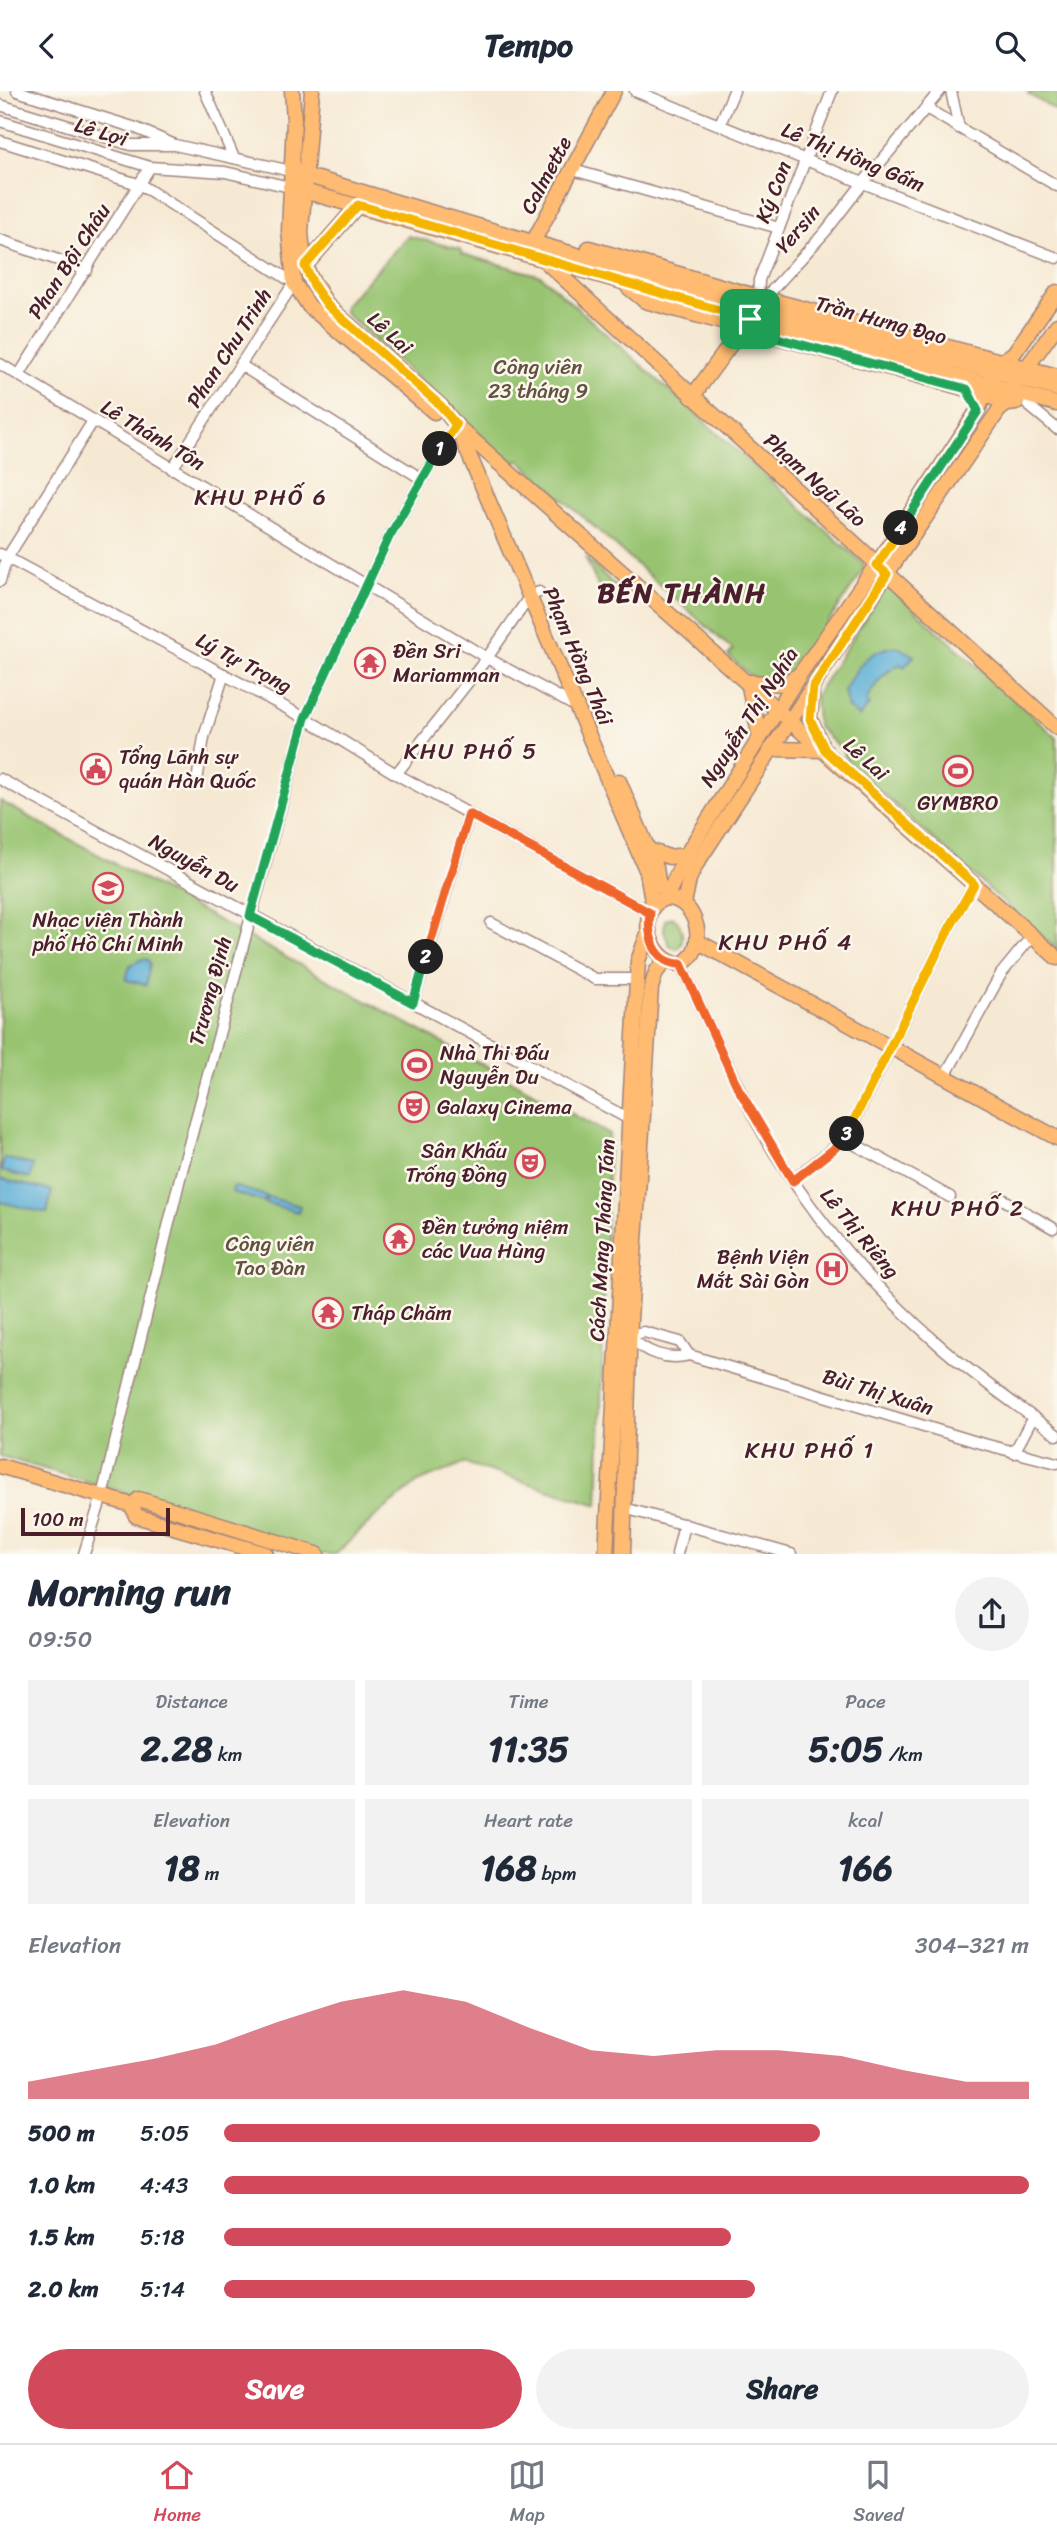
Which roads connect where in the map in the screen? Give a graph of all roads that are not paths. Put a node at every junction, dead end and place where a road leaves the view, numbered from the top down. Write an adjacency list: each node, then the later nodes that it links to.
1 (18, 91): 17 (street, Lê Lợi)
2 (205, 91): 18 (street)
3 (292, 91): 22 (main road)
4 (614, 91): 21 (main road, Calmette)
5 (635, 91): 14 (street, Lê Thị Hồng Gấm)
6 (734, 91): 14 (street)
7 (832, 91): 19 (street, Ký Con)
8 (940, 91): 12 (street, Yersin)
9 (951, 91): 15 (street)
10 (313, 95): 22 (main road)
11 (0, 105): 17 (street, Lê Lợi)
12 (926, 108): 15 (street); 23 (street, Yersin)
13 (0, 121): 20 (street, Lê Lợi)
14 (720, 124): 19 (street, Lê Thị Hồng Gấm)
15 (959, 128): 25 (street)
16 (0, 141): 24 (street, Lê Lợi)
17 (175, 145): 18 (street)
18 (234, 158): 22 (street)
19 (806, 159): 23 (street, Lê Thị Hồng Gấm); 27 (street, Ký Con)
20 (150, 167): 22 (street, Lê Lợi); 24 (street, Phan Bội Châu)
21 (573, 170): 27 (street); 29 (main road, Calmette)
22 (298, 181): 26 (main road); 32 (main road); 35 (main road)
23 (863, 183): 30 (street, Lê Thị Hồng Gấm); 38 (street, Yersin)
24 (141, 185): 33 (street, Phan Bội Châu); 35 (street, Lê Lợi)
25 (1057, 186)
26 (364, 202): 29 (main road, Trần Hưng Đạo); 31 (main road, Trần Hưng Đạo); 32 (main road)
27 (779, 228): 38 (street, Ký Con)
28 (0, 240): 33 (street)
29 (533, 241): 38 (main road, Trần Hưng Đạo)
30 (1057, 258)
31 (542, 259): 34 (main road, Trần Hưng Đạo); 36 (main road, Phạm Ngũ Lão)
32 (305, 266): 57 (main road, Lê Lai)
33 (87, 270): 45 (street, Phan Bội Châu)
34 (588, 272): 36 (main road); 38 (main road, Trần Hưng Đạo)
35 (294, 283): 44 (street, Phan Chu Trinh); 57 (main road, Lê Lai)
36 (577, 291): 51 (main road, Phạm Ngũ Lão)
37 (1057, 292): 47 (main road)
38 (755, 310): 40 (main road, Trần Hưng Đạo); 40 (main road, Trần Hưng Đạo); 51 (main road, Yersin)
39 (1057, 325): 48 (main road)
40 (815, 330): 41 (main road, Trần Hưng Đạo); 41 (main road, Trần Hưng Đạo)
41 (895, 352): 43 (main road, Trần Hưng Đạo); 43 (main road, Trần Hưng Đạo)
42 (0, 364): 45 (street, Lê Thánh Tôn)
43 (942, 365): 47 (main road, Trần Hưng Đạo); 49 (main road, Trần Hưng Đạo)
44 (242, 366): 60 (street, Phan Chu Trinh); 61 (street)
45 (19, 375): 56 (street, Lê Thánh Tôn)
46 (1057, 376): 48 (main road, Trần Hưng Đạo)
47 (992, 378): 48 (main road, Trần Hưng Đạo); 48 (main road, Trần Hưng Đạo); 49 (main road, Trần Hưng Đạo); 54 (main road)
48 (1017, 386): 50 (main road, Trần Hưng Đạo); 52 (main road, Trần Hưng Đạo); 53 (main road, Trần Hưng Đạo); 63 (main road)
49 (967, 389): 54 (main road)
50 (1057, 389)
51 (692, 397): 63 (main road, Phạm Ngũ Lão)
52 (1057, 404)
53 (1028, 405): 55 (main road, Trần Hưng Đạo); 58 (street)
54 (978, 411): 63 (main road)
55 (1057, 413)
56 (93, 421): 60 (street, Lê Thánh Tôn); 62 (street)
57 (456, 425): 59 (main road, Lê Lai); 61 (street, Trương Định); 66 (main road, Phạm Hồng Thái)
58 (1057, 429)
59 (473, 439): 66 (main road, Phạm Hồng Thái); 70 (main road, Lê Lai)
60 (172, 469): 65 (street, Lê Thánh Tôn)
61 (422, 479): 65 (street, Trương Định)
62 (4, 556): 64 (street); 68 (street, Lý Tự Trọng)
63 (882, 569): 69 (main road, Nguyễn Thị Nghĩa); 71 (main road, Nguyễn Thị Nghĩa); 76 (main road, Phạm Ngũ Lão)
64 (0, 581)
65 (366, 585): 67 (street, Lê Thánh Tôn); 74 (street, Trương Định)
66 (534, 594): 67 (street); 72 (main road, Phạm Hồng Thái); 84 (main road, Phạm Hồng Thái)
67 (487, 658): 72 (street, Lê Thánh Tôn); 80 (street)
68 (224, 674): 74 (street, Lý Tự Trọng); 82 (street)
69 (800, 674): 70 (main road); 73 (main road, Nguyễn Thị Nghĩa)
70 (748, 682): 73 (main road, Lê Lai); 77 (main road)
71 (813, 687): 75 (main road, Nguyễn Thị Nghĩa); 79 (main road)
72 (577, 707): 87 (main road, Phạm Hồng Thái)
73 (778, 709): 75 (main road, Lê Lai); 77 (main road, Nguyễn Thị Nghĩa)
74 (305, 718): 80 (street, Lý Tự Trọng); 89 (street, Trương Định)
75 (791, 720): 78 (main road, Nguyễn Thị Nghĩa); 79 (main road, Lê Lai)
76 (1057, 728)
77 (760, 738): 85 (main road, Nguyễn Thị Nghĩa)
78 (771, 749): 79 (main road); 88 (main road, Nguyễn Thị Nghĩa)
79 (825, 750): 86 (main road, Lê Lai)
80 (396, 774): 83 (street, Lý Tự Trọng)
81 (0, 779): 89 (street, Nguyễn Du)
82 (197, 781)
83 (469, 814): 87 (street, Lý Tự Trọng); 98 (street)
84 (649, 850): 85 (main road); 87 (main road, Phạm Hồng Thái)
85 (686, 855): 87 (main road, Nguyễn Thị Nghĩa)
86 (974, 884): 92 (main road, Lê Lai); 99 (street)
87 (657, 904): 88 (main road); 91 (main road)
88 (684, 904): 93 (main road)
89 (250, 916): 98 (street, Nguyễn Du); 115 (street, Trương Định)
90 (491, 923): 97 (street)
91 (649, 930): 95 (main road); 97 (main road, Cách Mạng Tháng Tám)
92 (1031, 936): 94 (main road, Lê Lai); 100 (street)
93 (697, 941): 96 (main road); 99 (main road)
94 (1057, 958)
95 (666, 961): 96 (main road); 108 (main road, Cách Mạng Tháng Tám)
96 (681, 964): 104 (street, Lê Thị Riêng)
97 (637, 978): 101 (main road, Cách Mạng Tháng Tám)
98 (413, 1003): 101 (street, Nguyễn Du)
99 (892, 1047): 100 (main road); 103 (street)
100 (945, 1076): 102 (main road)
101 (629, 1118): 108 (main road, Cách Mạng Tháng Tám)
102 (1057, 1138)
103 (845, 1139): 104 (street); 105 (street)
104 (793, 1181): 110 (street, Lê Thị Riêng)
105 (950, 1197)
106 (999, 1197): 107 (street)
107 (1053, 1228)
108 (624, 1336): 109 (street, Bùi Thị Xuân); 109 (street, Bùi Thị Xuân); 117 (main road, Cách Mạng Tháng Tám); 122 (main road, Cách Mạng Tháng Tám)
109 (690, 1355): 112 (street, Bùi Thị Xuân)
110 (1033, 1417): 111 (street, Lê Thị Riêng); 112 (street)
111 (1057, 1435)
112 (1014, 1453): 113 (street, Bùi Thị Xuân)
113 (1057, 1463)
114 (0, 1466): 115 (main road)
115 (103, 1496): 116 (main road); 119 (street, Trương Định)
116 (132, 1505): 120 (main road); 121 (main road)
117 (624, 1508): 118 (street); 123 (main road, Cách Mạng Tháng Tám)
118 (684, 1524): 124 (street); 125 (street)
119 (84, 1554)
120 (266, 1554)
121 (317, 1554)
122 (607, 1554)
123 (622, 1554)
124 (677, 1554)
125 (791, 1554)

